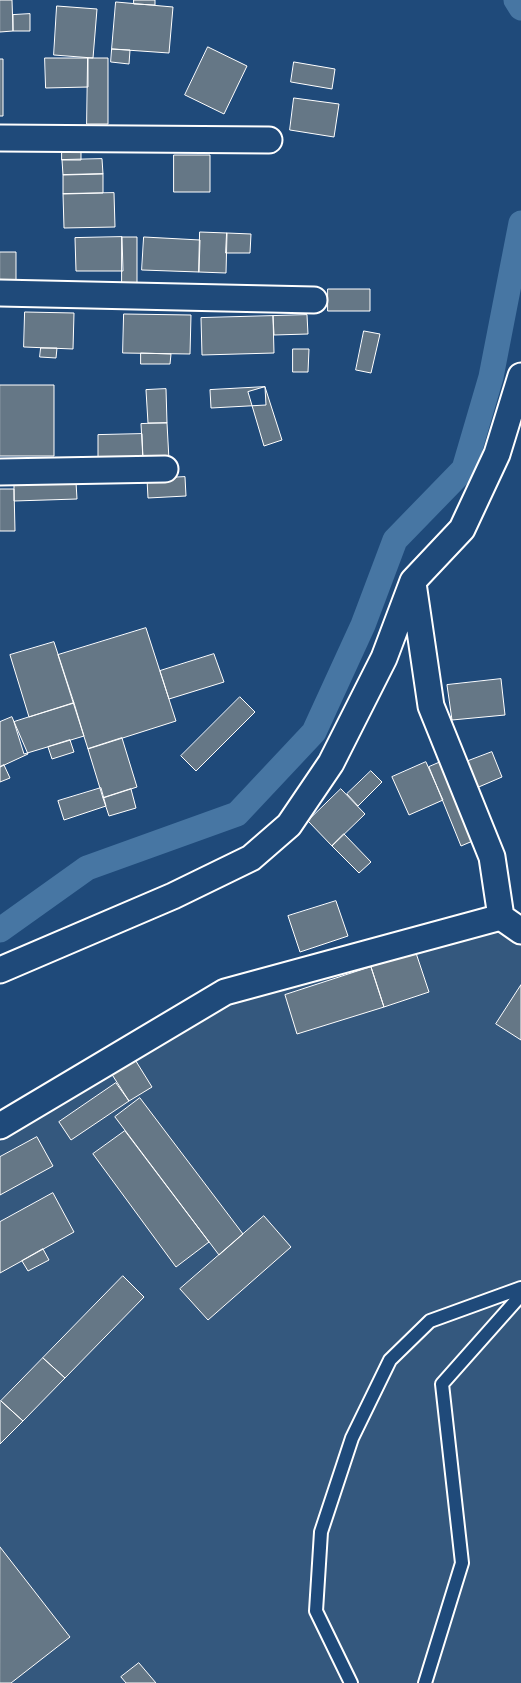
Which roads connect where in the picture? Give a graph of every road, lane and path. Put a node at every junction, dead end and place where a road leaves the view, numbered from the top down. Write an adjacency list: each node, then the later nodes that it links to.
1 (0, 138): 2 (street)
2 (268, 140)
3 (0, 293): 4 (street)
4 (314, 300)
5 (521, 376): 8 (street)
6 (165, 469): 7 (street)
7 (0, 472)
8 (413, 581): 9 (street); 11 (street)
9 (501, 917): 10 (street); 12 (street)
10 (521, 931)
11 (0, 970)
12 (0, 1126)
13 (521, 1288): 15 (lane)
14 (521, 1294): 16 (lane)
15 (351, 1683)
16 (425, 1683)

